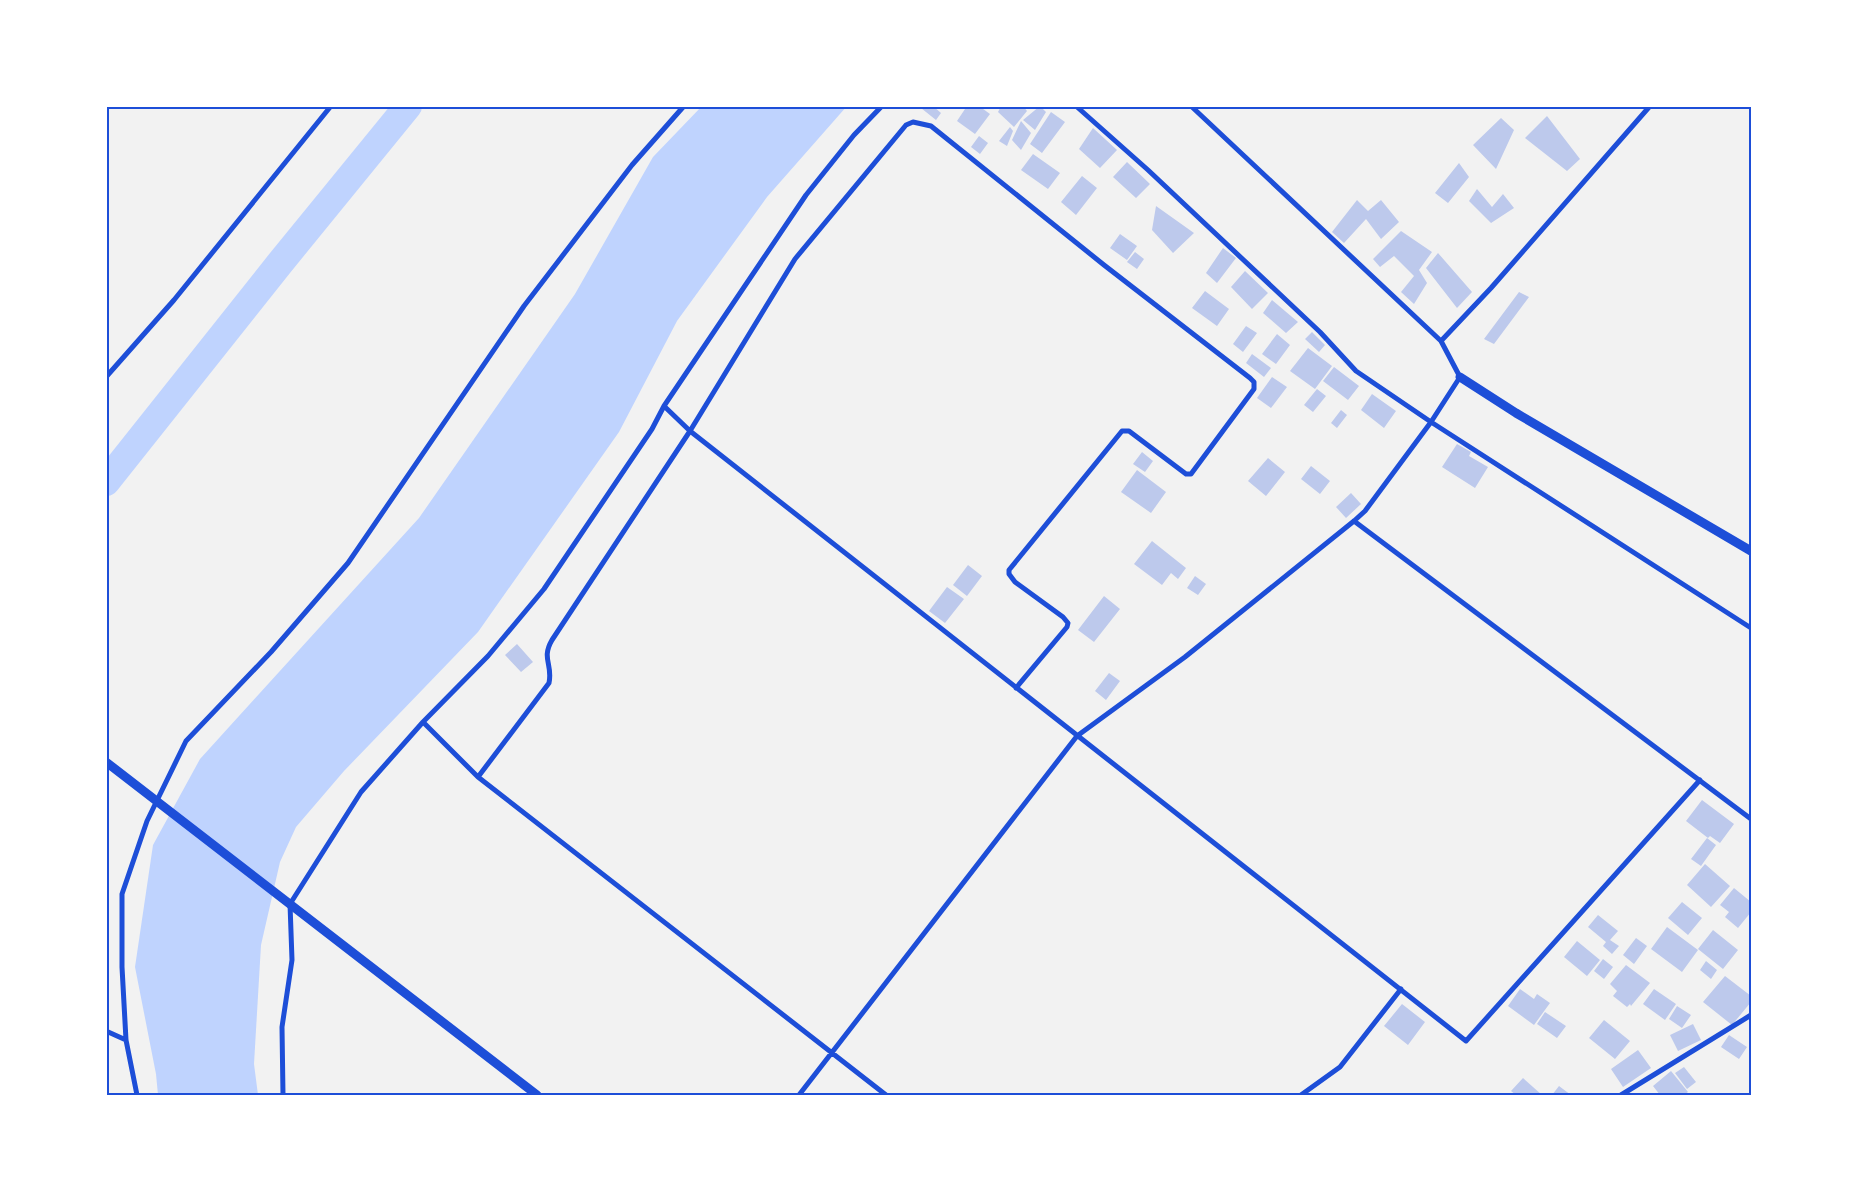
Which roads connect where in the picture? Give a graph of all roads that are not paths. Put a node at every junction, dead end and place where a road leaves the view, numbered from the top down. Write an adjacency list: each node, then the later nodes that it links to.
1 (331, 106): 8 (street)
2 (684, 106): 22 (street)
3 (882, 106): 10 (street)
4 (1076, 106): 11 (street)
5 (1191, 106): 7 (street)
6 (1650, 106): 7 (street)
7 (1442, 341): 9 (street)
8 (106, 377)
9 (1460, 377): 11 (street); 14 (street)
10 (664, 406): 12 (street); 17 (street)
11 (1432, 420): 13 (street); 15 (street)
12 (690, 431): 16 (street); 16 (street); 20 (street)
13 (1354, 521): 18 (street); 21 (street)
14 (1751, 551)
15 (1751, 628)
16 (1016, 688): 18 (street)
17 (423, 722): 20 (street); 24 (street)
18 (1077, 736): 25 (street); 29 (street)
19 (106, 762): 22 (street)
20 (478, 778): 29 (street)
21 (1700, 780): 23 (street); 25 (street)
22 (156, 800): 24 (street); 28 (street)
23 (1751, 819)
24 (290, 904): 31 (street); 32 (street)
25 (1401, 989): 35 (street)
26 (1751, 1015): 36 (street)
27 (106, 1031): 28 (street)
28 (126, 1040): 30 (street)
29 (832, 1053): 33 (street); 34 (street)
30 (137, 1095)
31 (283, 1095)
32 (537, 1095)
33 (799, 1095)
34 (886, 1095)
35 (1300, 1095)
36 (1621, 1095)

